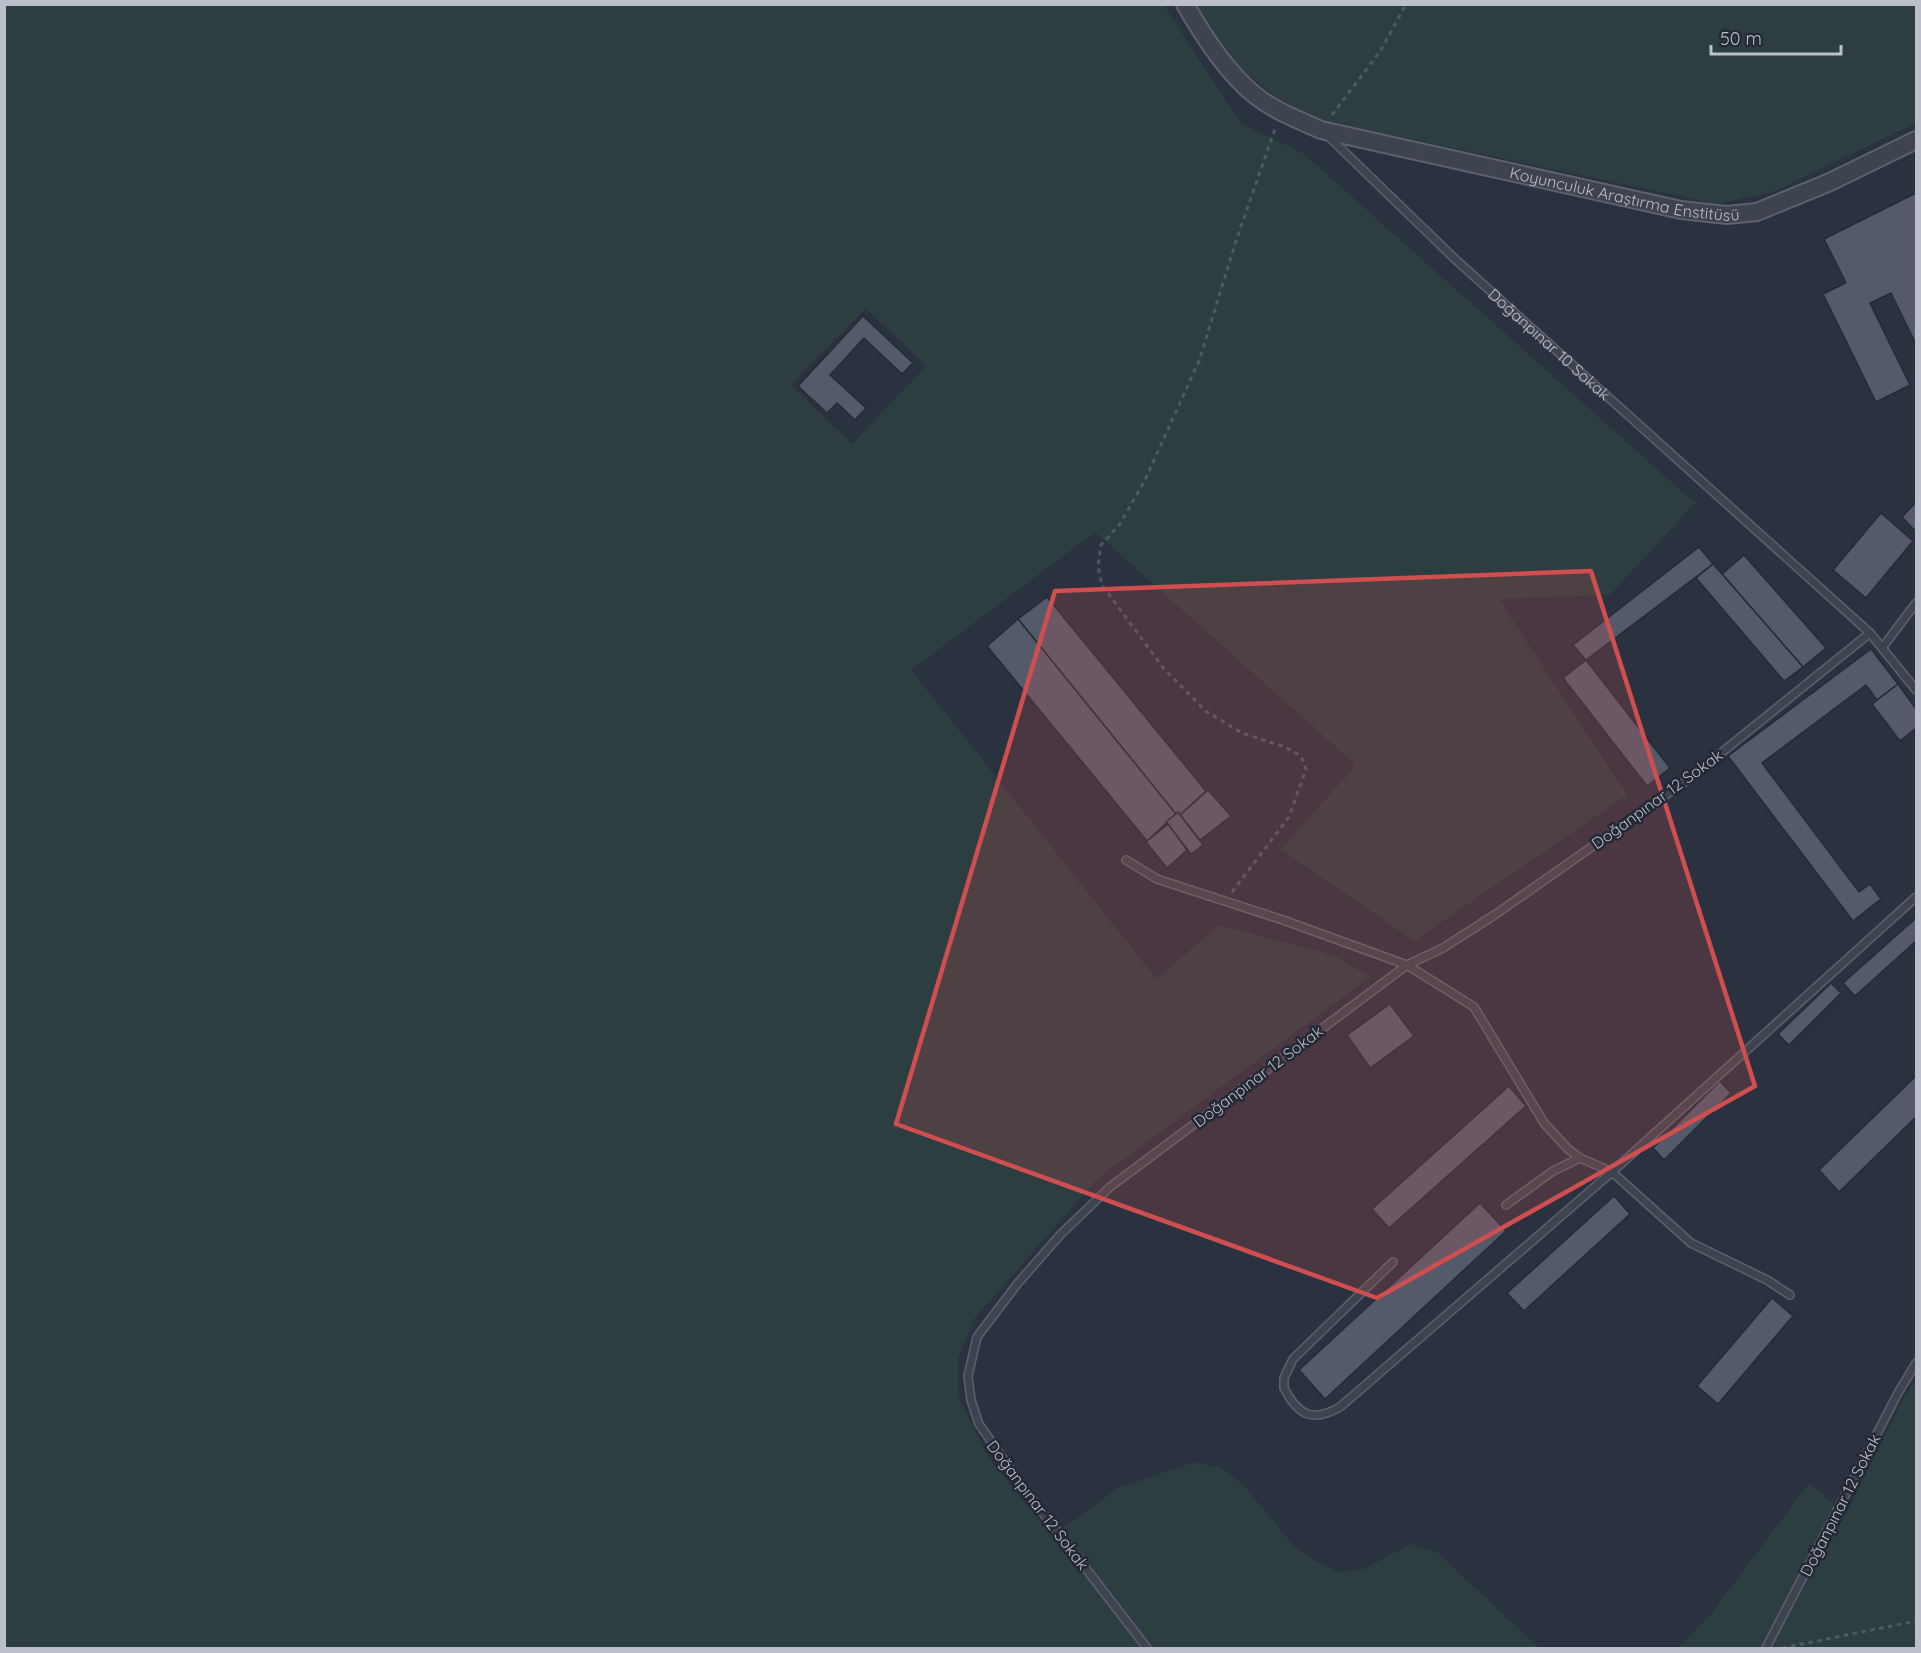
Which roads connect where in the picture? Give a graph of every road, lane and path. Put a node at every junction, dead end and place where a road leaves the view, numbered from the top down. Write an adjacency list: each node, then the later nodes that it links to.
1 (1185, 4): 3 (street, Doğanpınar 10 Sokak)
2 (1406, 4): 4 (path)
3 (1281, 112): 4 (street, Doğanpınar 10 Sokak); 12 (path)
4 (1322, 130): 5 (street, Koyunculuk Araştırma Enstitüsü); 7 (lane, Doğanpınar 10 Sokak)
5 (1917, 140)
6 (1917, 603): 8 (lane)
7 (1870, 633): 8 (lane, Doğanpınar 10 Sokak); 13 (lane, Doğanpınar 12 Sokak)
8 (1882, 648): 9 (lane, Doğanpınar 10 Sokak)
9 (1917, 690)
10 (1126, 860): 12 (lane)
11 (1917, 897): 15 (lane)
12 (1225, 901): 13 (lane)
13 (1407, 965): 14 (lane); 21 (lane, Doğanpınar 12 Sokak)
14 (1580, 1158): 15 (lane); 16 (lane)
15 (1612, 1172): 17 (lane); 18 (lane)
16 (1506, 1205)
17 (1393, 1262)
18 (1790, 1295)
19 (1917, 1363): 22 (lane, Doğanpınar 12 Sokak)
20 (1917, 1621): 23 (path)
21 (1147, 1648)
22 (1766, 1648)
23 (1782, 1648)

